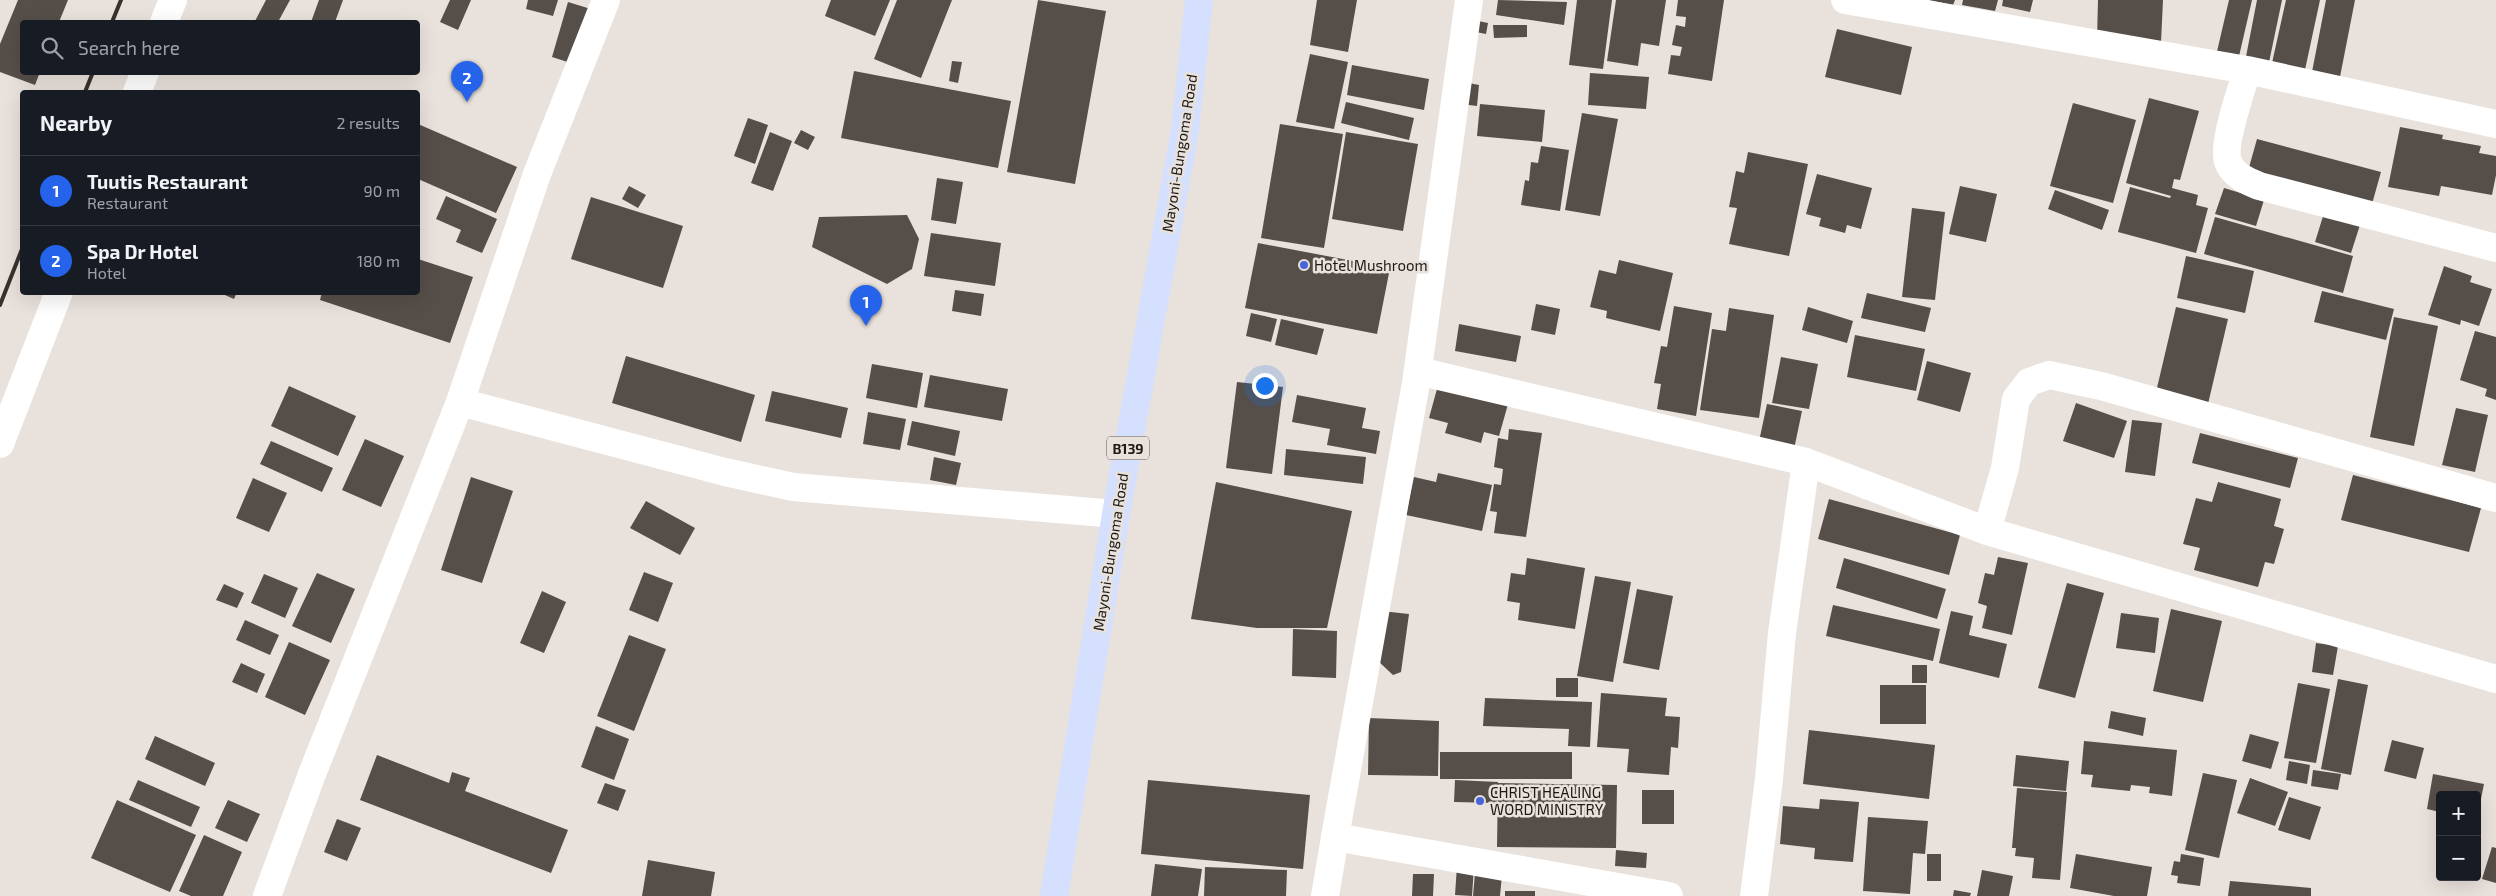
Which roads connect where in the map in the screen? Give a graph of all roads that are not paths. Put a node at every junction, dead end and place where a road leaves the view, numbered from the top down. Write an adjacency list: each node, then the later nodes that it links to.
1 (173, 0): 6 (street)
2 (606, 0): 14 (street)
3 (1200, 0): 18 (main road, Mayoni-Bungoma Road / B139)
4 (1469, 0): 13 (street)
5 (1845, 0): 7 (street)
6 (165, 20)
7 (2247, 70): 10 (street); 11 (street)
8 (144, 75): 9 (street)
9 (138, 90)
10 (2496, 124)
11 (2496, 248)
12 (58, 295): 15 (street)
13 (1418, 371): 16 (street); 21 (street)
14 (460, 402): 18 (street); 22 (street)
15 (0, 444)
16 (1806, 462): 19 (street); 26 (street)
17 (2496, 498): 19 (street)
18 (1116, 514): 23 (main road, Mayoni-Bungoma Road / B139)
19 (1987, 531): 20 (street)
20 (2496, 679)
21 (1335, 837): 24 (street); 25 (street)
22 (267, 896)
23 (1054, 896)
24 (1325, 896)
25 (1669, 896)
26 (1754, 896)

